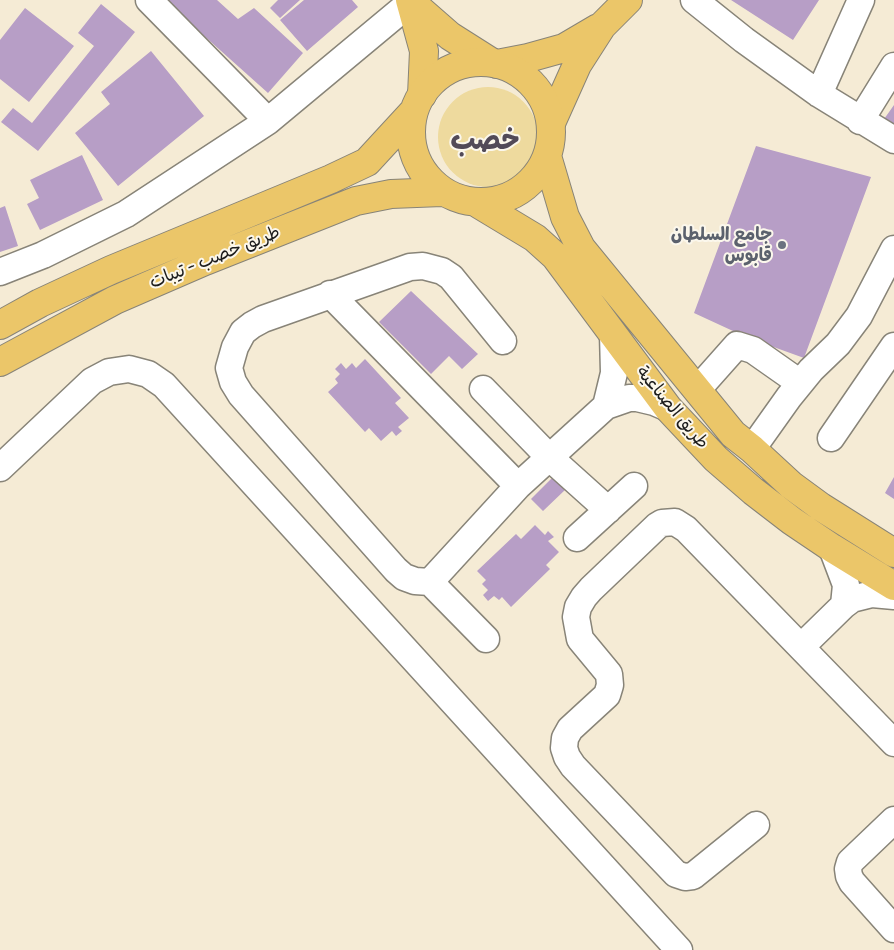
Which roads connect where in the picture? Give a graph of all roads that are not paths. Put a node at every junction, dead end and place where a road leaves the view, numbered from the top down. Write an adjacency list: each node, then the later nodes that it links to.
1 (148, 0): 11 (street)
2 (628, 0): 6 (main road)
3 (694, 0): 9 (street)
4 (861, 0): 9 (street)
5 (411, 1): 7 (main road); 10 (main road); 11 (street)
6 (602, 26): 7 (main road); 13 (main road)
7 (494, 63): 10 (main road); 13 (main road)
8 (894, 66): 12 (street)
9 (819, 94): 12 (street)
10 (418, 103): 16 (main road); 21 (main road, طريق خصب - تيبات)
11 (268, 121): 19 (street)
12 (860, 121): 14 (street)
13 (551, 123): 15 (main road)
14 (894, 140)
15 (548, 156): 17 (main road); 28 (main road, طريق الصناعية)
16 (442, 192): 17 (main road); 25 (main road, طريق خصب - تيبات)
17 (477, 203): 22 (main road, طريق الصناعية)
18 (894, 249): 26 (street)
19 (0, 272)
20 (330, 294): 23 (street); 35 (street); 41 (street)
21 (0, 325)
22 (613, 334): 29 (street); 30 (main road, طريق الصناعية)
23 (503, 341)
24 (894, 346): 31 (street)
25 (0, 362)
26 (800, 383): 28 (street); 32 (street)
27 (483, 389): 33 (street)
28 (697, 390): 32 (main road, طريق الصناعية)
29 (606, 406): 30 (street); 33 (street)
30 (668, 408): 39 (main road, طريق الصناعية)
31 (831, 438)
32 (752, 448): 40 (main road, طريق الصناعية)
33 (550, 456): 35 (street); 37 (street)
34 (0, 468): 51 (street)
35 (518, 486): 41 (street)
36 (634, 486): 37 (street)
37 (608, 510): 38 (street)
38 (577, 538)
39 (832, 548): 42 (main road, طريق الصناعية); 44 (street)
40 (894, 553)
41 (430, 582): 45 (street)
42 (894, 586)
43 (894, 596): 44 (street)
44 (844, 605): 46 (street)
45 (486, 639)
46 (802, 647): 47 (street); 49 (street)
47 (894, 743)
48 (894, 820): 50 (street)
49 (756, 825)
50 (890, 915)
51 (679, 950)

